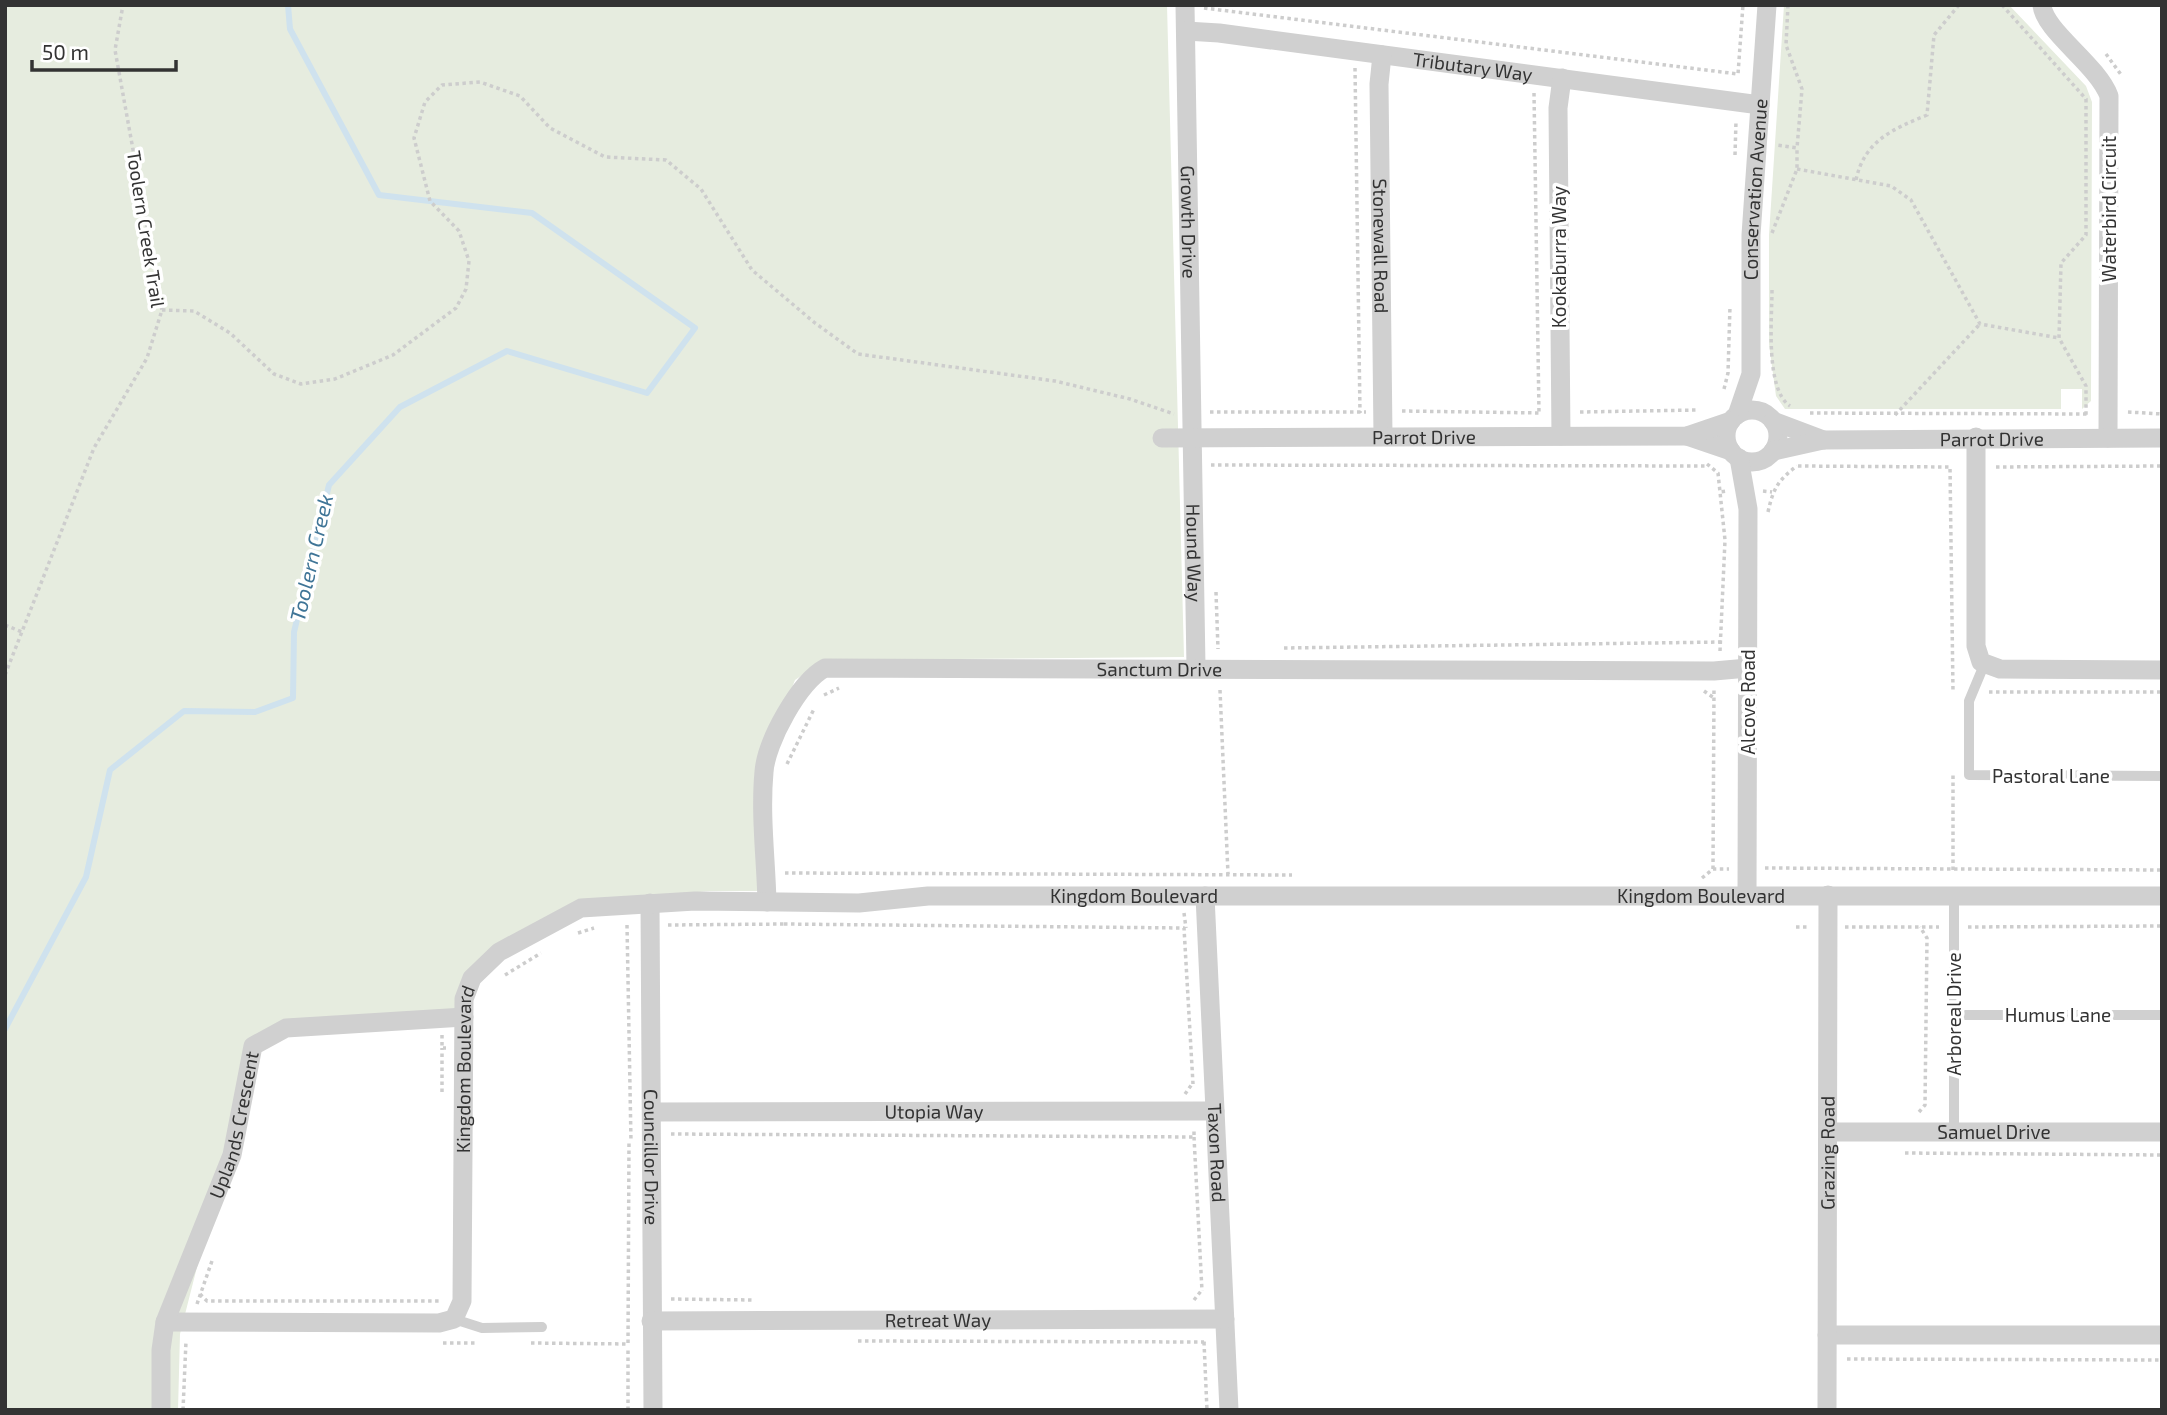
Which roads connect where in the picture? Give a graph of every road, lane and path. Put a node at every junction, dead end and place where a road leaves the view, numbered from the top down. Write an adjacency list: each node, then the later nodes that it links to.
1 (123, 5): 22 (path, Toolern Creek Trail)
2 (1743, 5): 8 (path)
3 (1767, 5): 14 (street, Conservation Avenue)
4 (1788, 5): 17 (path)
5 (1959, 5): 19 (path)
6 (2002, 5): 24 (path)
7 (2042, 5): 30 (street, Waterbird Circuit)
8 (1194, 6): 9 (street, Growth Drive)
9 (1186, 31): 10 (street, Tributary Way); 28 (street, Growth Drive)
10 (1382, 55): 12 (street, Tributary Way); 27 (street, Stonewall Road)
11 (1355, 68): 31 (path)
12 (1562, 78): 14 (street, Tributary Way); 29 (street, Kookaburra Way)
13 (1534, 92): 32 (path)
14 (1760, 105): 16 (street, Conservation Avenue)
15 (1736, 140): 16 (path)
16 (1757, 143): 17 (path); 25 (street, Conservation Avenue)
17 (1797, 148): 18 (path)
18 (1797, 169): 19 (path); 20 (path)
19 (1856, 180): 23 (path)
20 (1772, 245)
21 (1772, 287): 33 (path)
22 (162, 310): 28 (path); 55 (path, Toolern Creek Trail)
23 (1980, 324): 24 (path); 33 (path)
24 (2059, 338): 34 (path)
25 (1751, 374): 35 (street, Conservation Avenue); 36 (street, Conservation Avenue)
26 (1708, 410): 29 (path)
27 (1383, 411): 31 (path); 32 (path); 37 (street, Stonewall Road)
28 (1191, 412): 31 (path); 40 (street, Growth Drive)
29 (1560, 412): 32 (path); 38 (street, Kookaburra Way)
30 (2108, 412): 34 (path); 43 (street, Waterbird Circuit)
31 (1360, 413)
32 (1539, 413)
33 (1895, 415): 34 (path)
34 (2086, 415)
35 (1734, 418): 36 (street); 39 (street, Parrot Drive); 48 (street)
36 (1770, 418): 45 (street, Parrot Drive); 47 (street)
37 (1382, 436): 38 (street, Parrot Drive); 40 (street, Parrot Drive)
38 (1562, 436): 39 (street, Parrot Drive)
39 (1687, 436): 48 (street, Parrot Drive)
40 (1192, 437): 42 (street, Parrot Drive); 59 (street, Hound Way)
41 (1976, 437): 43 (street, Parrot Drive); 45 (street, Parrot Drive); 60 (street)
42 (1162, 438)
43 (2108, 438): 44 (street, Parrot Drive)
44 (2162, 438)
45 (1823, 440): 46 (street, Parrot Drive)
46 (1796, 447): 47 (street, Parrot Drive); 69 (path)
47 (1770, 454): 48 (street); 53 (street, Alcove Road)
48 (1735, 455): 53 (street, Alcove Road)
49 (1212, 465): 50 (path)
50 (1708, 466)
51 (2162, 466): 52 (path)
52 (1994, 467)
53 (1748, 509): 61 (street, Alcove Road)
54 (5, 625): 55 (path)
55 (22, 632): 63 (path, Toolern Creek Trail)
56 (1723, 642): 58 (path)
57 (1231, 649): 59 (path)
58 (1272, 649)
59 (1196, 658): 61 (street, Sanctum Drive); 73 (street, Sanctum Drive)
60 (1984, 664): 62 (street); 70 (lane, Pastoral Lane)
61 (1748, 668): 80 (street, Alcove Road)
62 (2162, 670)
63 (5, 675)
64 (846, 688): 75 (path)
65 (1206, 690): 66 (path)
66 (1220, 690): 67 (path); 84 (path)
67 (1234, 690)
68 (1702, 690): 72 (path)
69 (1953, 691): 70 (path); 74 (path)
70 (1973, 691): 71 (path); 78 (lane, Pastoral Lane)
71 (2162, 692)
72 (1714, 698)
73 (795, 700): 75 (path); 83 (street, Sanctum Drive)
74 (1953, 704)
75 (814, 709): 76 (path)
76 (786, 767)
77 (1953, 767): 81 (path)
78 (2162, 776)
79 (783, 862): 83 (path)
80 (1747, 869): 81 (path); 86 (path); 87 (street, Alcove Road)
81 (1953, 870): 82 (path)
82 (2162, 870)
83 (775, 874): 84 (path); 93 (street, Sanctum Drive); 93 (path)
84 (1228, 874): 85 (path)
85 (1298, 875)
86 (1700, 879)
87 (1747, 895): 88 (street, Kingdom Boulevard); 90 (street, Kingdom Boulevard)
88 (1828, 895): 89 (street, Kingdom Boulevard); 100 (street, Grazing Road)
89 (1954, 895): 91 (street, Kingdom Boulevard); 102 (lane, Arboreal Drive)
90 (1205, 896): 93 (street, Kingdom Boulevard); 116 (street, Taxon Road)
91 (2162, 896)
92 (650, 903): 93 (street, Kingdom Boulevard); 96 (street, Councillor Drive); 109 (street, Kingdom Boulevard)
93 (775, 903): 94 (path)
94 (784, 924): 96 (path); 103 (path)
95 (620, 925): 96 (path)
96 (650, 925): 117 (street, Councillor Drive)
97 (604, 926): 104 (path)
98 (2162, 926): 102 (path)
99 (1796, 927): 100 (path)
100 (1828, 927): 101 (path); 119 (street, Grazing Road)
101 (1920, 927): 102 (path); 118 (path)
102 (1954, 927): 107 (lane, Arboreal Drive)
103 (1184, 928)
104 (571, 936)
105 (544, 952): 106 (path)
106 (499, 979)
107 (1954, 1015): 108 (lane, Humus Lane); 120 (lane, Arboreal Drive)
108 (2162, 1015)
109 (464, 1017): 110 (street, Uplands Crescent); 113 (street, Kingdom Boulevard)
110 (442, 1019): 112 (path); 130 (street, Uplands Crescent)
111 (428, 1040): 112 (path)
112 (442, 1040): 113 (path)
113 (464, 1048): 127 (street, Kingdom Boulevard)
114 (1192, 1084): 115 (path)
115 (1185, 1094)
116 (1215, 1111): 117 (street, Utopia Way); 128 (street, Taxon Road)
117 (652, 1112): 129 (street, Councillor Drive)
118 (1919, 1112)
119 (1828, 1132): 120 (street, Samuel Drive); 134 (street, Grazing Road)
120 (1954, 1132): 121 (street, Samuel Drive)
121 (2162, 1132)
122 (629, 1142): 139 (path)
123 (1899, 1153): 124 (path)
124 (2162, 1155)
125 (214, 1255): 126 (path)
126 (200, 1294): 127 (path); 131 (path)
127 (458, 1310): 131 (street); 133 (lane)
128 (1225, 1319): 129 (street, Retreat Way); 147 (street, Taxon Road)
129 (652, 1321): 145 (street, Councillor Drive)
130 (166, 1322): 131 (street); 142 (street, Uplands Crescent)
131 (191, 1323): 143 (path)
132 (542, 1327): 133 (lane)
133 (482, 1328): 138 (path)
134 (1827, 1335): 135 (street); 148 (street, Grazing Road)
135 (1847, 1335): 136 (street); 141 (path)
136 (2162, 1335)
137 (1204, 1342): 146 (path)
138 (482, 1343)
139 (522, 1343)
140 (628, 1348): 144 (path)
141 (2162, 1360)
142 (161, 1410)
143 (183, 1410)
144 (628, 1410)
145 (653, 1410)
146 (1207, 1410)
147 (1229, 1410)
148 (1827, 1410)

